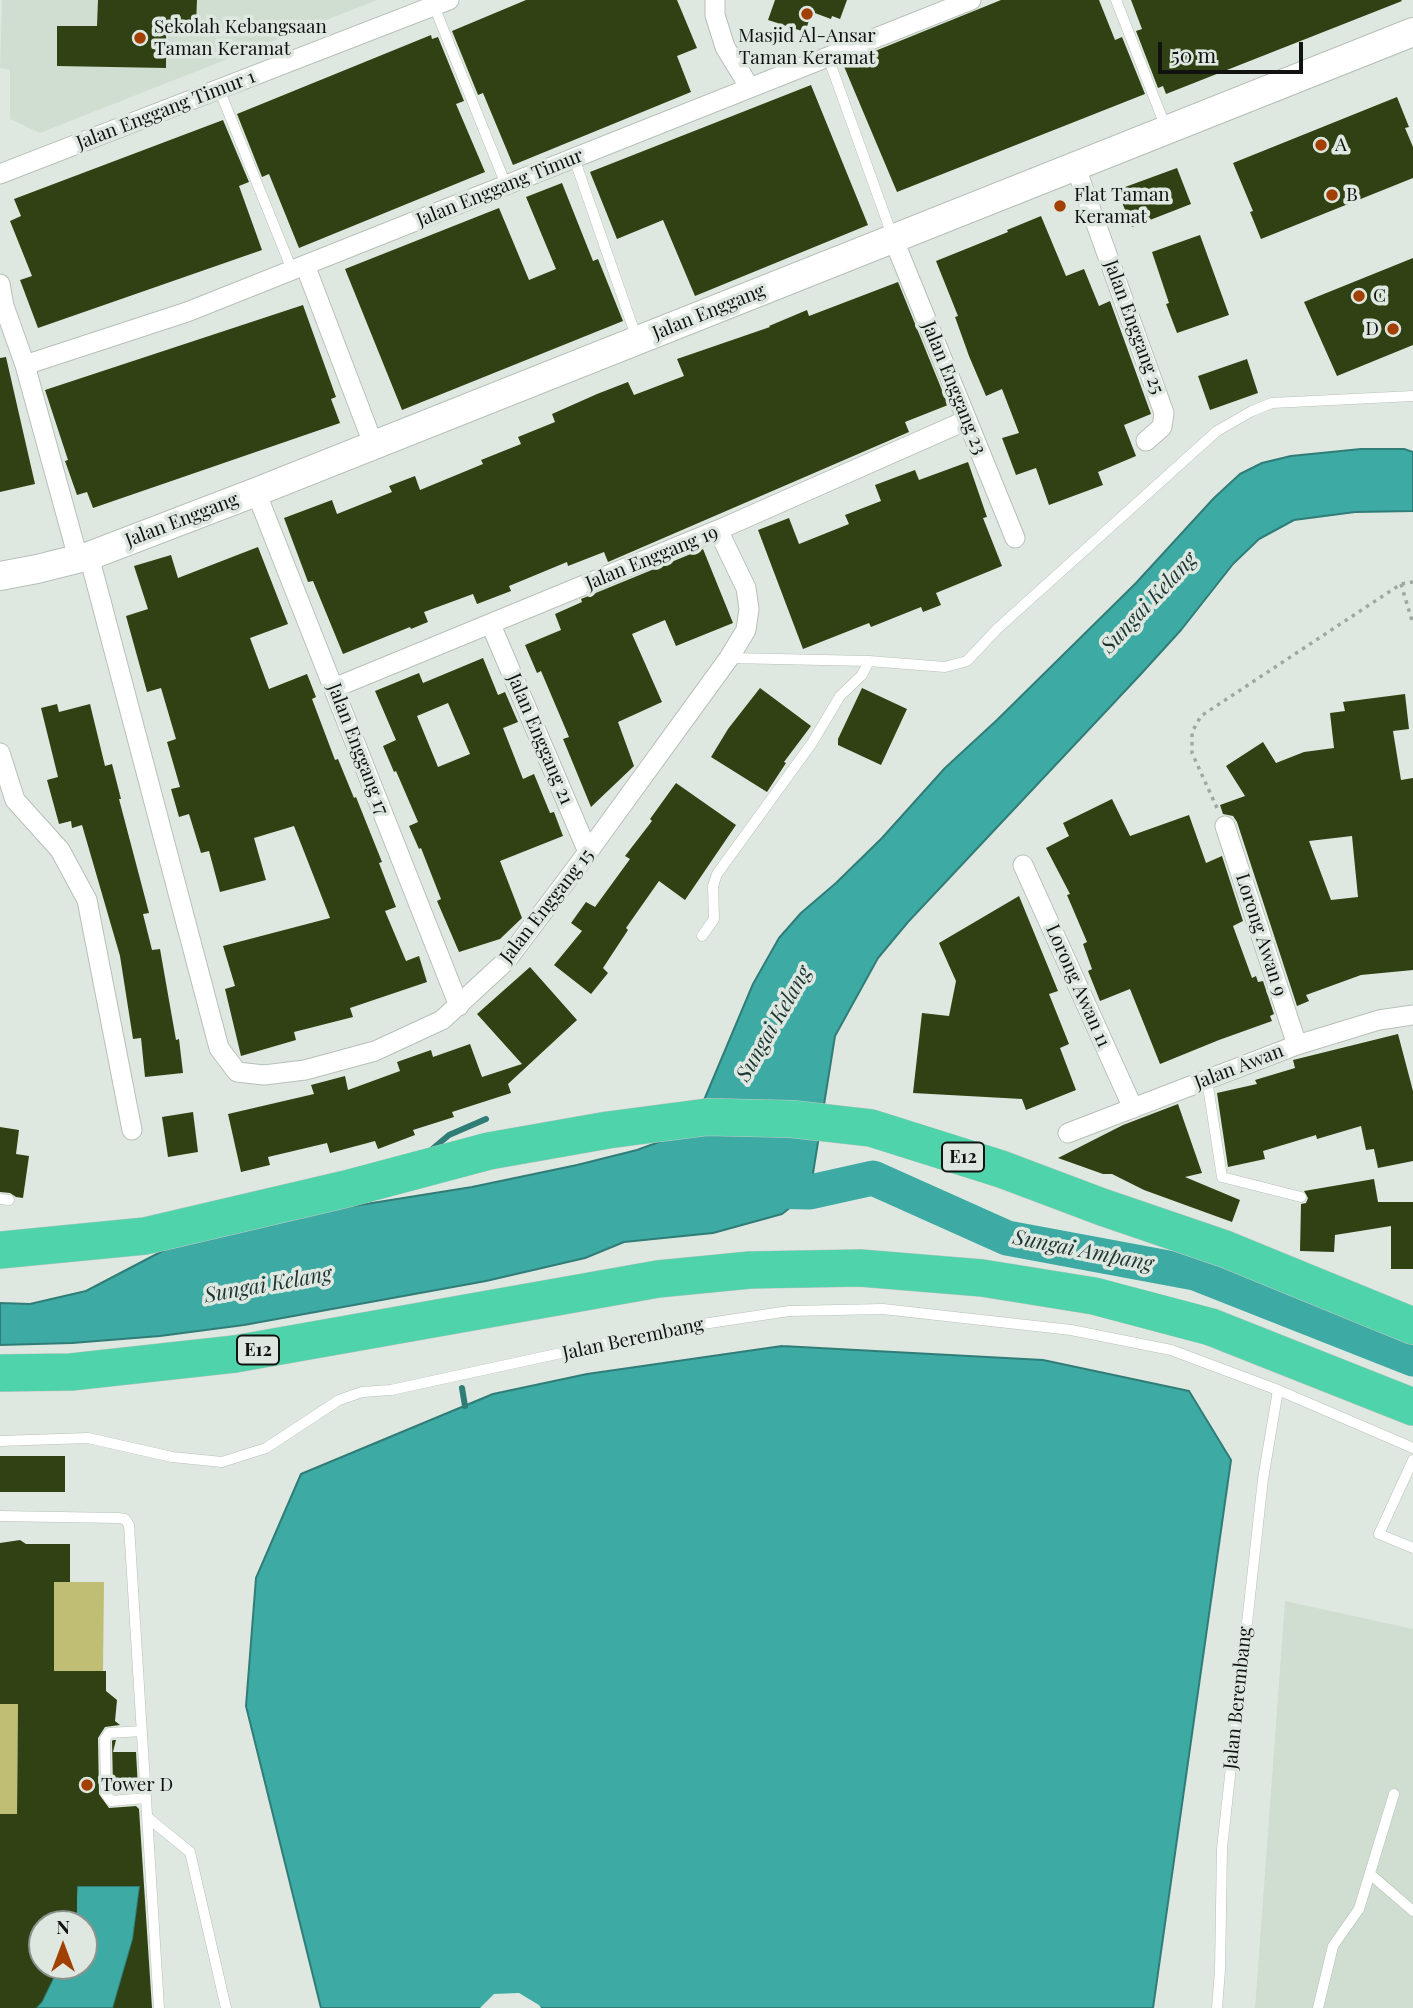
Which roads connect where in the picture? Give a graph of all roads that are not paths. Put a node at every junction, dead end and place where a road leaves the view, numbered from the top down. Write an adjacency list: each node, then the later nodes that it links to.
1 (715, 0): 7 (street)
2 (971, 0): 6 (street, Jalan Enggang Timur)
3 (1116, 0): 9 (lane)
4 (442, 3): 8 (street, Jalan Enggang Timur 1); 13 (lane)
5 (1413, 32): 9 (main road, Jalan Enggang)
6 (828, 57): 7 (street, Jalan Enggang Timur); 14 (lane)
7 (750, 88): 10 (street, Jalan Enggang Timur)
8 (219, 89): 12 (street, Jalan Enggang Timur 1); 15 (lane)
9 (1168, 131): 11 (main road, Jalan Enggang)
10 (574, 158): 13 (street, Jalan Enggang Timur); 17 (lane)
11 (1076, 167): 14 (main road, Jalan Enggang); 21 (street, Jalan Enggang 25)
12 (0, 174)
13 (506, 185): 15 (street, Jalan Enggang Timur)
14 (893, 238): 17 (main road, Jalan Enggang); 20 (street, Jalan Enggang 23)
15 (298, 268): 18 (street, Jalan Enggang Timur); 22 (street)
16 (0, 284): 18 (street)
17 (638, 341): 22 (main road, Jalan Enggang)
18 (25, 365): 26 (street)
19 (1413, 396): 30 (lane)
20 (967, 420): 24 (street, Jalan Enggang 19); 25 (street, Jalan Enggang 23)
21 (1146, 442)
22 (374, 446): 23 (main road, Jalan Enggang)
23 (256, 492): 26 (main road, Jalan Enggang); 31 (street, Jalan Enggang 17)
24 (718, 530): 28 (street, Jalan Enggang 19); 29 (street, Jalan Enggang 15)
25 (1015, 538)
26 (83, 557): 27 (main road, Jalan Enggang); 37 (street, Jalan Enggang 15)
27 (0, 576)
28 (491, 625): 31 (street, Jalan Enggang 19); 34 (street, Jalan Enggang 21)
29 (729, 658): 30 (lane); 34 (street, Jalan Enggang 15)
30 (869, 662): 36 (lane)
31 (334, 688): 37 (street, Jalan Enggang 17)
32 (0, 753): 42 (street)
33 (1225, 826): 39 (street, Lorong Awan 9)
34 (588, 852): 37 (street, Jalan Enggang 15)
35 (1023, 865): 41 (street, Lorong Awan 11)
36 (702, 936)
37 (459, 1006)
38 (1413, 1016): 39 (street, Jalan Awan)
39 (1297, 1045): 40 (street, Jalan Awan)
40 (1207, 1080): 41 (street, Jalan Awan); 44 (lane)
41 (1133, 1108): 43 (street, Jalan Awan)
42 (132, 1130)
43 (1068, 1133)
44 (1301, 1197)
45 (0, 1250): 46 (highway, E12)
46 (1413, 1326)
47 (0, 1373): 49 (highway, E12)
48 (1278, 1390): 50 (lane, Jalan Berembang); 51 (lane, Jalan Berembang); 63 (lane, Jalan Berembang)
49 (1413, 1407)
50 (0, 1441)
51 (1413, 1448)
52 (1413, 1460): 54 (lane)
53 (0, 1516): 55 (lane)
54 (1413, 1548)
55 (142, 1731): 57 (lane); 57 (lane)
56 (1394, 1794): 59 (lane)
57 (146, 1798): 58 (lane)
58 (147, 1817): 61 (lane); 62 (lane)
59 (1370, 1874): 60 (lane); 64 (lane)
60 (1413, 1911)
61 (159, 2008)
62 (226, 2008)
63 (1217, 2008)
64 (1318, 2008)

